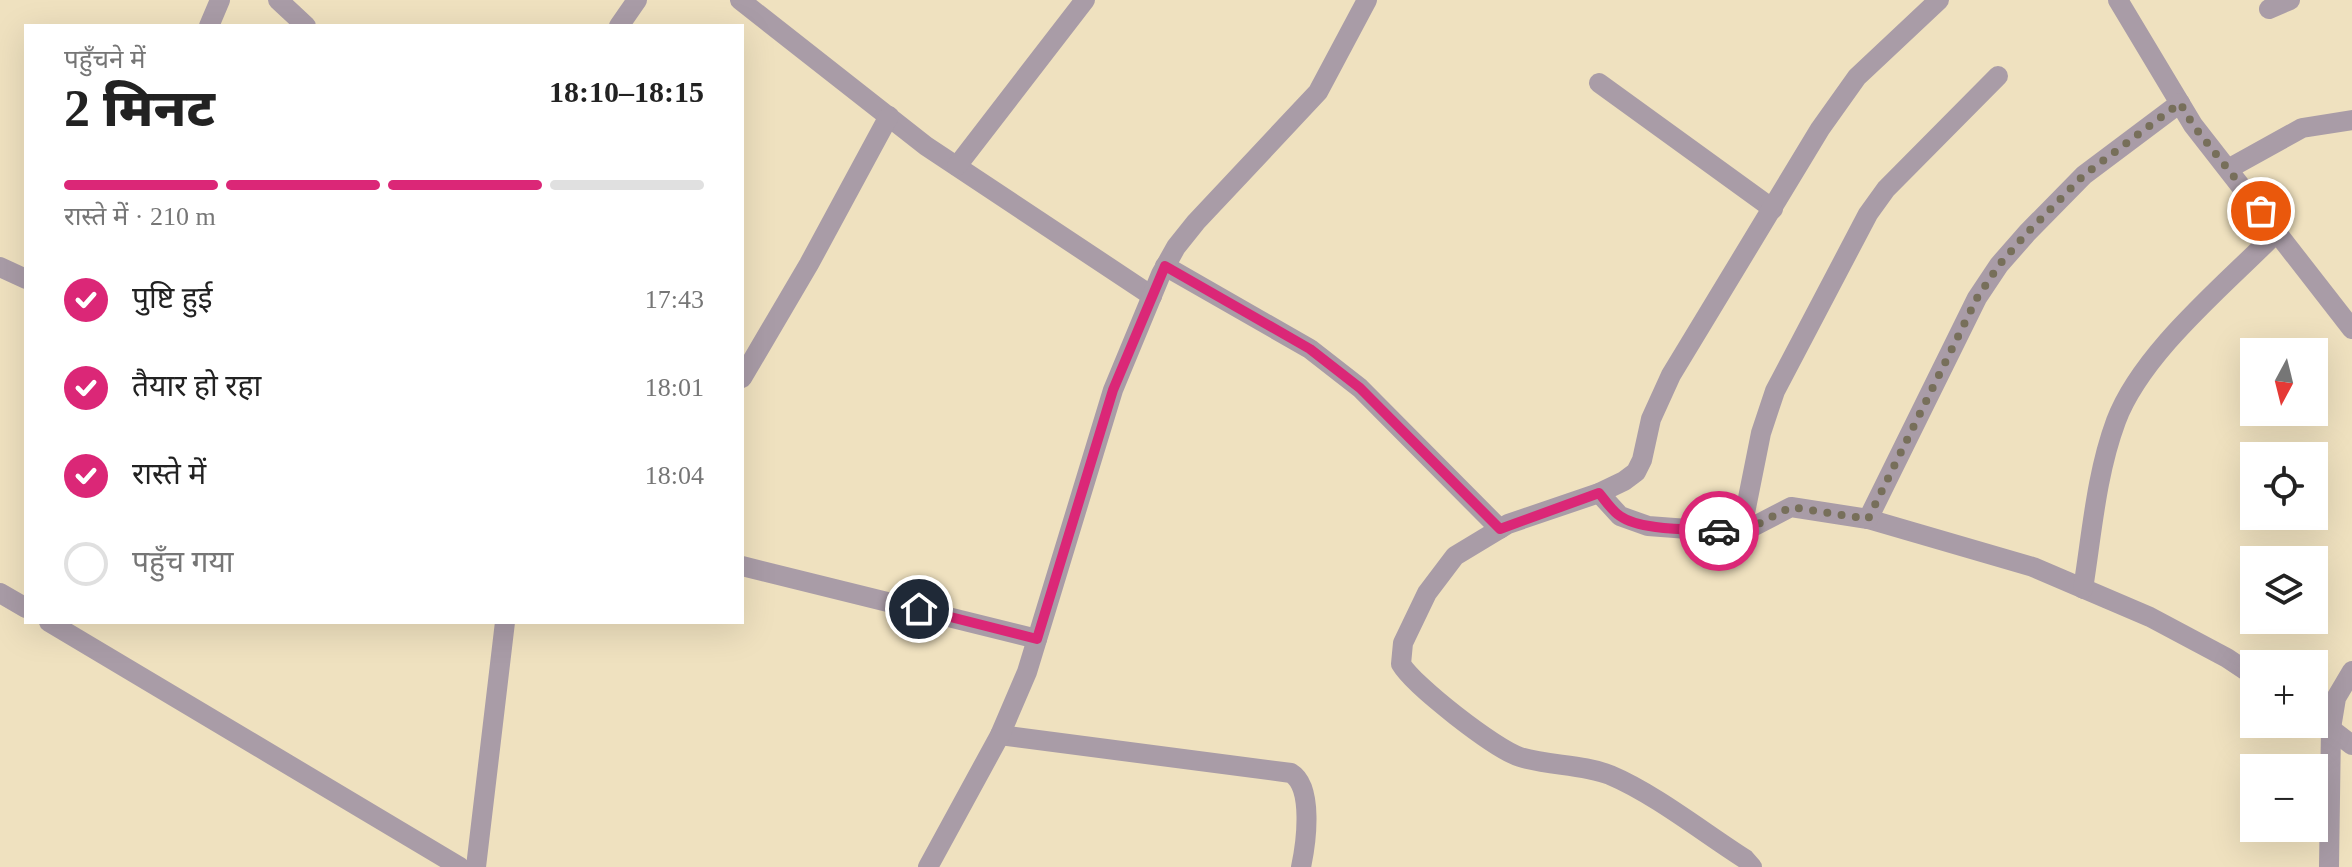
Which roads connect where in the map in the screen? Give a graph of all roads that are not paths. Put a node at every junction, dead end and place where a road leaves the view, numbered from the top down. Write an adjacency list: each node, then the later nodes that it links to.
1 (220, 0): 11 (street)
2 (278, 0): 12 (street)
3 (637, 0): 13 (street)
4 (740, 0): 17 (street)
5 (1085, 0): 19 (street)
6 (1367, 0): 23 (street)
7 (1939, 0): 21 (street)
8 (2118, 0): 16 (street)
9 (2290, 0): 10 (street)
10 (2269, 9)
11 (210, 24)
12 (304, 24)
13 (620, 24)
14 (1998, 76): 32 (street)
15 (1599, 83): 21 (street)
16 (2180, 103): 20 (street); 30 (street)
17 (889, 116): 19 (street); 28 (street)
18 (2352, 120): 20 (street)
19 (957, 166): 26 (street)
20 (2228, 169): 22 (street)
21 (1773, 209): 29 (street)
22 (2277, 232): 27 (street); 34 (street)
23 (1165, 266): 26 (street); 31 (street)
24 (0, 267): 25 (street)
25 (24, 278)
26 (1152, 296): 39 (street)
27 (2352, 329)
28 (744, 375)
29 (1599, 493): 31 (street); 32 (street)
30 (1868, 519): 32 (street); 34 (street)
31 (1500, 529): 51 (street)
32 (1741, 533)
33 (744, 566): 39 (street)
34 (2083, 589): 40 (street)
35 (0, 593): 36 (street)
36 (24, 607)
37 (52, 624): 47 (street)
38 (505, 624): 48 (street)
39 (1037, 639): 44 (street)
40 (2240, 667)
41 (2352, 671): 42 (street)
42 (2328, 712)
43 (2328, 727): 46 (street)
44 (1000, 735): 49 (street); 50 (street)
45 (2323, 738): 52 (street)
46 (2352, 745)
47 (460, 867)
48 (476, 867)
49 (928, 867)
50 (1301, 867)
51 (1752, 867)
52 (2329, 867)

